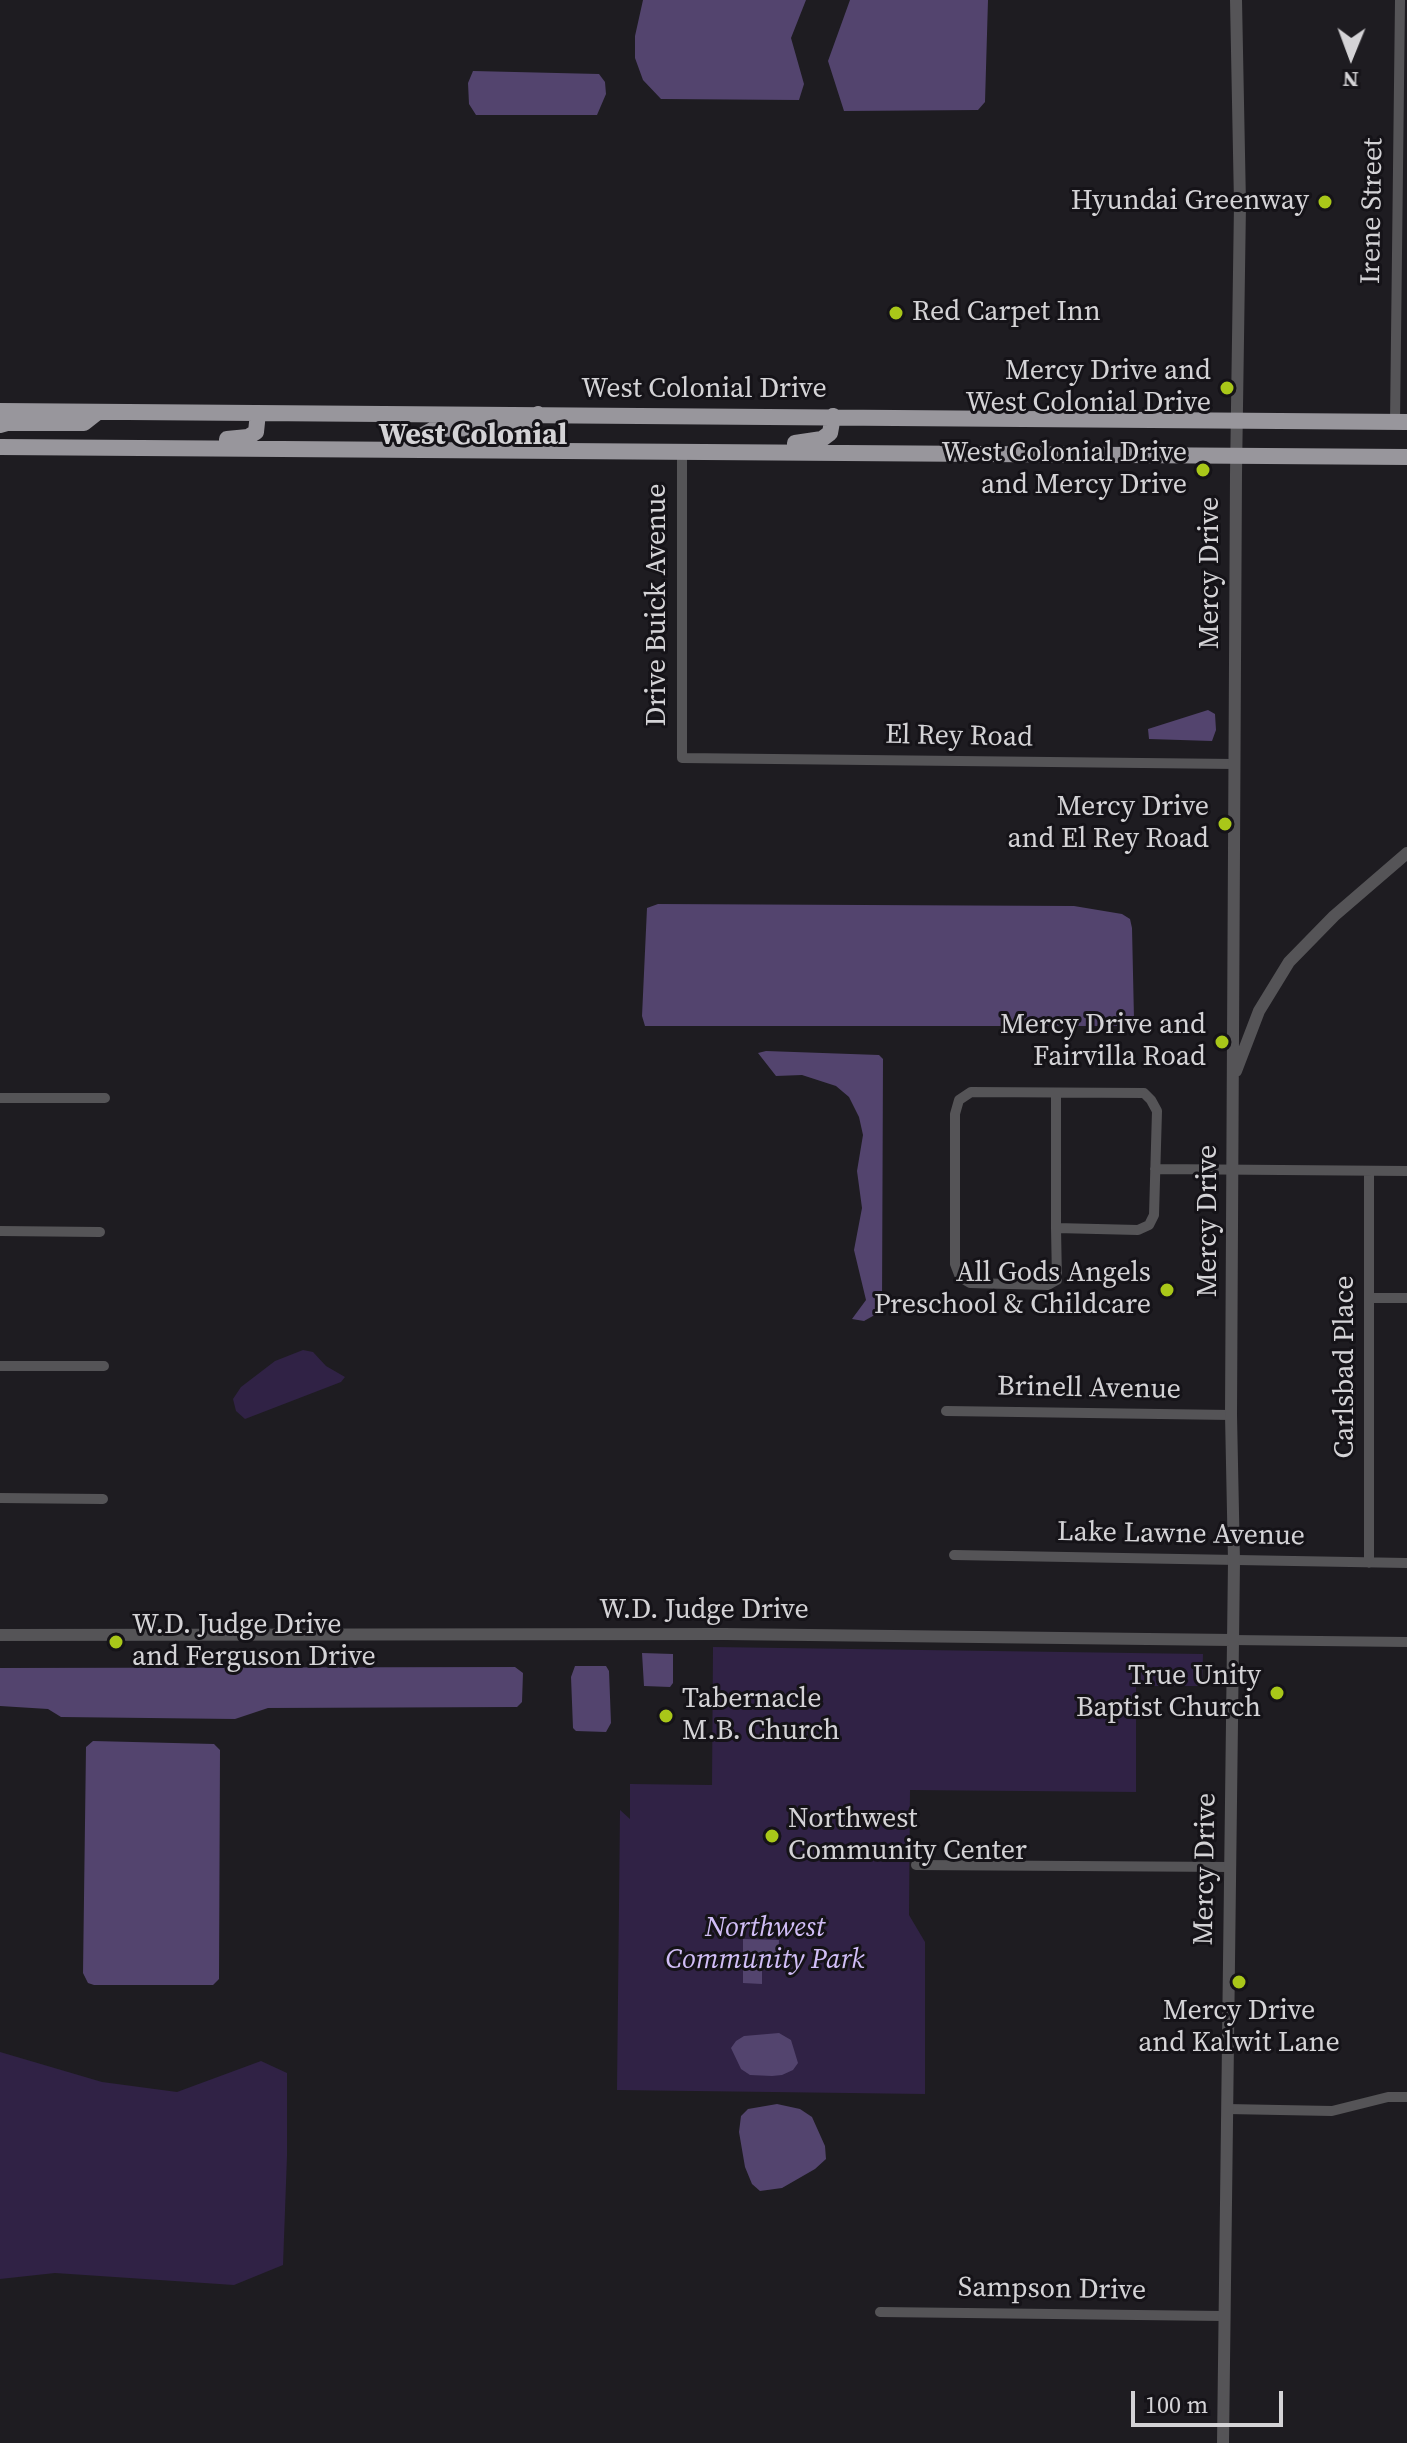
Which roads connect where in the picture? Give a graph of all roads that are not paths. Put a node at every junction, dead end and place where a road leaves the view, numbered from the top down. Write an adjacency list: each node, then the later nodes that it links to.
1 (1236, 0): 9 (street, Mercy Drive)
2 (1400, 0): 3 (street, Irene Street)
3 (1402, 138): 10 (street, Irene Street)
4 (0, 411): 5 (highway, West Colonial Drive)
5 (98, 412): 6 (highway, West Colonial Drive); 11 (highway)
6 (258, 413): 7 (highway, West Colonial Drive); 13 (highway)
7 (538, 414): 8 (highway, West Colonial Drive); 14 (highway)
8 (833, 416): 9 (highway, West Colonial Drive); 16 (highway)
9 (1237, 420): 10 (highway, West Colonial Drive); 17 (street, Mercy Drive)
10 (1401, 422)
11 (0, 425)
12 (0, 447): 13 (highway)
13 (147, 448): 14 (highway)
14 (422, 450): 15 (highway)
15 (682, 451): 16 (highway); 19 (street, Drive Buick Avenue)
16 (712, 452): 17 (highway)
17 (1236, 456): 18 (highway); 20 (street, Mercy Drive)
18 (1407, 457)
19 (682, 758): 20 (street, El Rey Road)
20 (1235, 764): 23 (street, Mercy Drive)
21 (1407, 853): 22 (street)
22 (1259, 1011): 23 (street); 24 (street)
23 (1233, 1017): 24 (street, Mercy Drive)
24 (1234, 1077): 29 (street, Mercy Drive)
25 (1056, 1094): 28 (street); 32 (street); 32 (street)
26 (0, 1098): 27 (street)
27 (105, 1098)
28 (1155, 1169): 29 (street); 32 (street)
29 (1233, 1169): 30 (street); 40 (street, Mercy Drive)
30 (1369, 1171): 31 (street); 35 (street, Carlsbad Place)
31 (1407, 1171)
32 (1056, 1228)
33 (0, 1231): 34 (street)
34 (100, 1232)
35 (1371, 1298): 36 (street); 45 (street, Carlsbad Place)
36 (1407, 1298)
37 (0, 1366): 38 (street)
38 (104, 1366)
39 (946, 1411): 40 (street, Brinell Avenue)
40 (1231, 1415): 44 (street, Mercy Drive)
41 (0, 1498): 42 (street)
42 (103, 1499)
43 (954, 1555): 44 (street, Lake Lawne Avenue)
44 (1234, 1561): 45 (street, Lake Lawne Avenue); 48 (street, Mercy Drive)
45 (1369, 1563): 46 (street, Lake Lawne Avenue)
46 (1407, 1563)
47 (0, 1635): 48 (street, W.D. Judge Drive)
48 (1232, 1640): 49 (street, W.D. Judge Drive); 51 (street, Mercy Drive)
49 (1407, 1642)
50 (916, 1865): 51 (street)
51 (1230, 1867): 53 (street, Mercy Drive)
52 (1407, 2097): 53 (street)
53 (1227, 2109): 55 (street, Mercy Drive)
54 (880, 2312): 55 (street, Sampson Drive)
55 (1224, 2316): 56 (street, Mercy Drive)
56 (1223, 2443)

